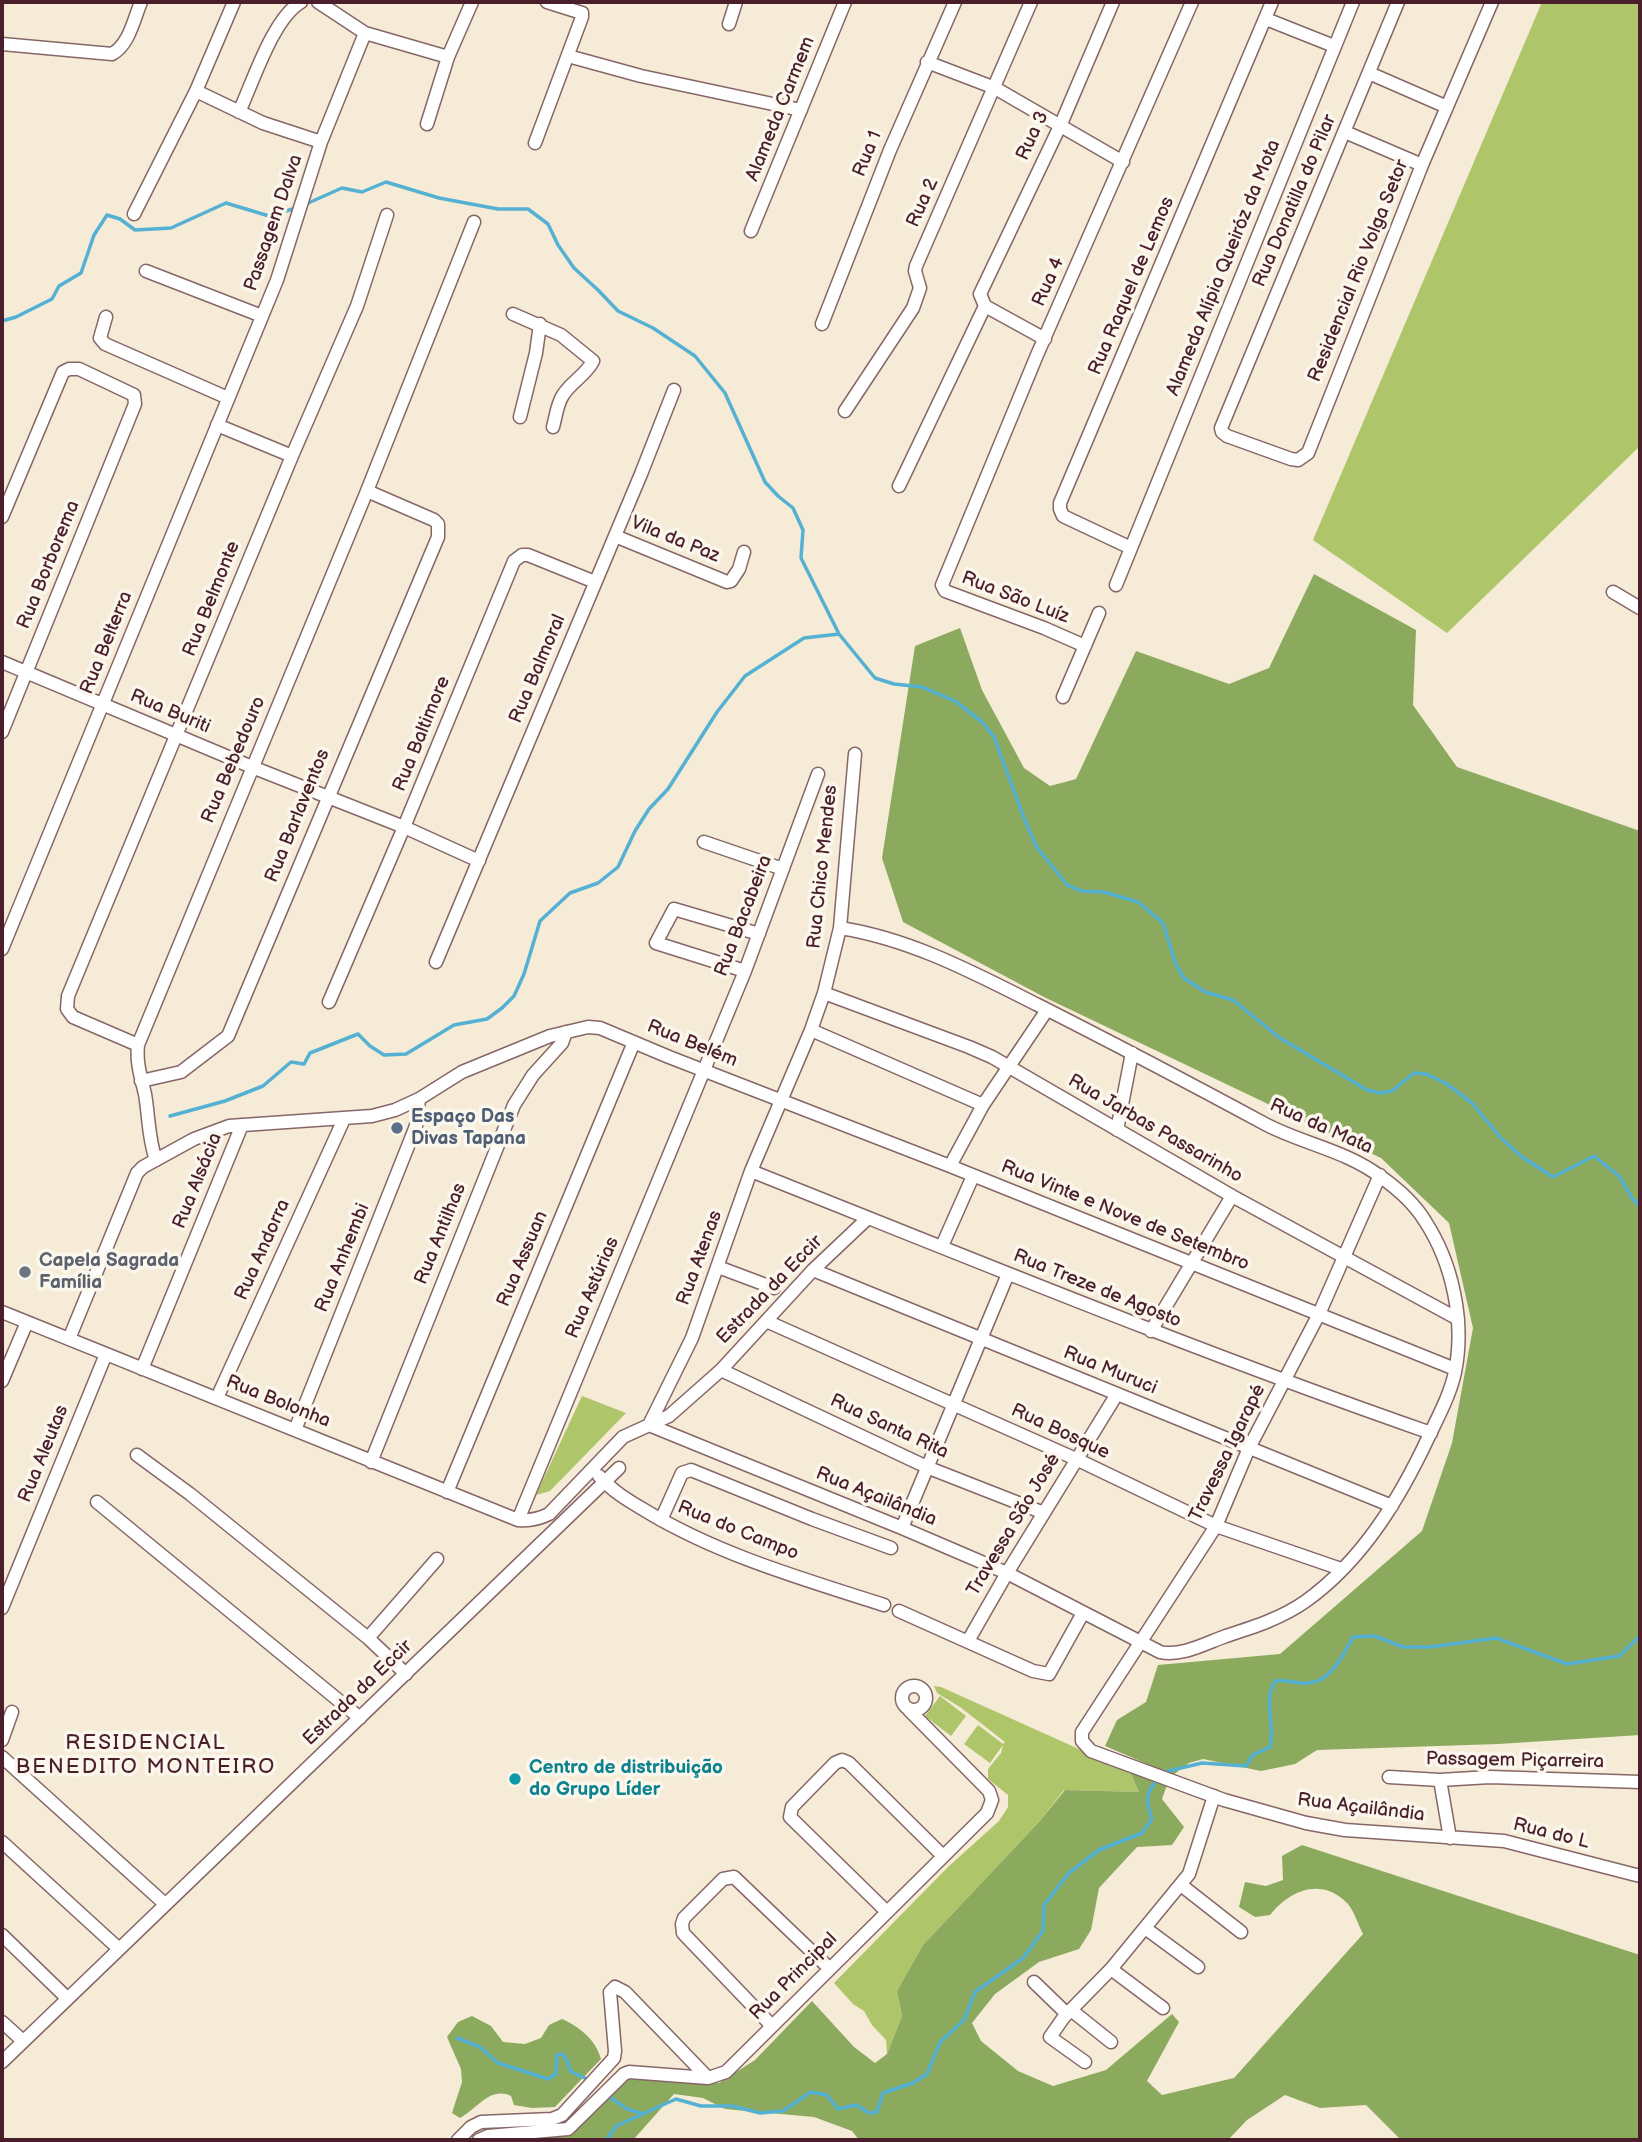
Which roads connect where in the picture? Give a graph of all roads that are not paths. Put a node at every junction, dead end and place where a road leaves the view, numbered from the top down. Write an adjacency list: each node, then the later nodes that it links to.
1 (141, 2): 20 (street)
2 (234, 2): 27 (street)
3 (301, 2): 30 (street)
4 (318, 2): 19 (street)
5 (472, 2): 23 (street)
6 (547, 2): 22 (street)
7 (736, 2): 18 (street)
8 (845, 2): 29 (street, Alameda Carmem)
9 (955, 2): 24 (street, Rua 1)
10 (1031, 2): 26 (street, Rua 2)
11 (1113, 2): 32 (street, Rua 3)
12 (1192, 2): 36 (street, Rua 4)
13 (1272, 2): 17 (street, Rua Raquel de Lemos)
14 (1353, 2): 21 (street, Alameda Alípia Queiróz da Mota)
15 (1398, 2): 25 (street, Rua Donatilla do Pilar)
16 (1492, 2): 28 (street, Residencial Rio Volga Setor)
17 (1266, 19): 21 (street); 62 (street, Rua Raquel de Lemos)
18 (729, 24)
19 (365, 33): 23 (street); 34 (street, Passagem Dalva)
20 (2, 44)
21 (1334, 46): 62 (street, Alameda Alípia Queiróz da Mota)
22 (568, 56): 29 (street); 35 (street)
23 (448, 57): 31 (street)
24 (927, 62): 26 (street); 48 (street, Rua 1)
25 (1369, 73): 28 (street); 33 (street, Rua Donatilla do Pilar)
26 (995, 88): 32 (street); 52 (street, Rua 2)
27 (196, 91): 30 (street); 38 (street)
28 (1447, 107): 37 (street, Residencial Rio Volga Setor)
29 (801, 110): 41 (street, Alameda Carmem)
30 (239, 112): 34 (street)
31 (427, 124)
32 (1061, 124): 36 (street); 43 (street, Rua 3)
33 (1345, 132): 37 (street); 53 (street, Rua Donatilla do Pilar)
34 (321, 142): 45 (street, Passagem Dalva)
35 (536, 143)
36 (1123, 162): 49 (street, Rua 4)
37 (1422, 165): 53 (street, Residencial Rio Volga Setor)
38 (134, 214)
39 (387, 215): 57 (street, Rua Belmonte)
40 (474, 222): 59 (street, Rua Bebedouro)
41 (751, 231)
42 (146, 271): 45 (street)
43 (985, 306): 49 (street); 58 (street)
44 (513, 314): 47 (street)
45 (262, 316): 51 (street, Passagem Dalva)
46 (105, 323): 51 (street)
47 (540, 324): 54 (street); 56 (street)
48 (822, 324)
49 (1045, 339): 64 (street, Rua 4)
50 (674, 390): 61 (street, Rua Balmoral)
51 (228, 398): 55 (street, Passagem Dalva)
52 (845, 411)
53 (1226, 415)
54 (520, 417)
55 (217, 425): 57 (street); 74 (street, Rua Belterra)
56 (553, 427)
57 (292, 456): 76 (street, Rua Belmonte)
58 (899, 486)
59 (367, 491): 78 (street, Rua Bebedouro); 80 (street, Rua Barlaventos)
60 (2, 517): 72 (street, Rua Borborema)
61 (615, 536): 63 (street, Vila da Paz); 65 (street, Rua Balmoral)
62 (1131, 548): 66 (street, Alameda Alípia Queiróz da Mota)
63 (744, 552)
64 (945, 579): 70 (street, Rua São Luíz)
65 (595, 582): 81 (street, Rua Baltimore); 83 (street, Rua Balmoral)
66 (1116, 584)
67 (1613, 592): 68 (street)
68 (1640, 608)
69 (1100, 613): 70 (street)
70 (1085, 646): 73 (street)
71 (2, 662): 72 (street, Rua Buriti)
72 (27, 671): 74 (street, Rua Buriti); 75 (street, Rua Borborema)
73 (1063, 697)
74 (102, 704): 76 (street, Rua Buriti); 87 (street, Rua Belterra)
75 (2, 732)
76 (176, 735): 78 (street, Rua Buriti); 96 (street, Rua Belmonte)
77 (855, 754): 85 (street, Rua Chico Mendes)
78 (252, 767): 80 (street, Rua Buriti); 96 (street, Rua Bebedouro)
79 (818, 774): 84 (street, Rua Bacabeira)
80 (327, 796): 81 (street, Rua Buriti); 100 (street, Rua Barlaventos)
81 (404, 827): 83 (street, Rua Buriti); 91 (street, Rua Baltimore)
82 (705, 842): 84 (street)
83 (479, 861): 88 (street, Rua Balmoral)
84 (783, 869): 86 (street, Rua Bacabeira)
85 (840, 928): 90 (street, Rua Chico Mendes); 92 (street, Rua da Mata)
86 (759, 934): 89 (street, Rua Bacabeira); 89 (street)
87 (2, 949)
88 (436, 962)
89 (744, 971): 99 (street, Rua Bacabeira)
90 (824, 993): 94 (street, Rua Chico Mendes); 98 (street, Rua Jarbas Passarinho)
91 (329, 1002)
92 (1047, 1010): 97 (street, Rua da Mata); 98 (street)
93 (577, 1030): 95 (street, Rua Belém); 101 (street); 144 (street, Rua Antilhas)
94 (811, 1030): 102 (street, Rua Chico Mendes); 103 (street)
95 (634, 1042): 99 (street, Rua Belém); 149 (street, Rua Assuan)
96 (138, 1045): 100 (street)
97 (1132, 1053): 106 (street); 110 (street, Rua da Mata)
98 (1007, 1066): 103 (street); 106 (street, Rua Jarbas Passarinho)
99 (704, 1071): 102 (street, Rua Belém); 154 (street, Rua Astúrias)
100 (141, 1081): 107 (street)
101 (419, 1099): 104 (street); 139 (street, Rua Anhembi)
102 (780, 1100): 108 (street, Rua Vinte e Nove de Setembro); 109 (street, Rua Atenas)
103 (982, 1105): 108 (street)
104 (344, 1119): 105 (street); 136 (street, Rua Andorra)
105 (242, 1125): 107 (street); 130 (street, Rua Alsácia)
106 (1117, 1130): 112 (street, Rua Jarbas Passarinho)
107 (156, 1160): 128 (street)
108 (950, 1166): 111 (street, Rua Vinte e Nove de Setembro)
109 (751, 1171): 113 (street, Rua Treze de Agosto); 117 (street, Rua Atenas)
110 (1380, 1175): 115 (street, Travessa Igarapé); 123 (street, Rua da Mata)
111 (973, 1176): 114 (street); 116 (street, Rua Vinte e Nove de Setembro)
112 (1232, 1196): 115 (street, Rua Jarbas Passarinho); 116 (street)
113 (868, 1217): 114 (street, Rua Treze de Agosto); 118 (street, Estrada da Eccir)
114 (942, 1246): 119 (street, Rua Treze de Agosto)
115 (1345, 1259): 122 (street, Travessa Igarapé); 123 (street, Rua Jarbas Passarinho)
116 (1192, 1264): 122 (street, Rua Vinte e Nove de Setembro); 126 (street)
117 (718, 1267): 120 (street); 138 (street, Rua Atenas)
118 (813, 1270): 124 (street, Estrada da Eccir); 127 (street, Rua Muruci)
119 (1008, 1275): 126 (street, Rua Treze de Agosto); 127 (street)
120 (775, 1289)
121 (2, 1312): 125 (street, Rua Bolonha)
122 (1319, 1314): 132 (street, Rua Vinte e Nove de Setembro); 134 (street, Travessa Igarapé)
123 (1458, 1319): 132 (street, Rua da Mata)
124 (766, 1321): 131 (street, Estrada da Eccir); 137 (street, Rua Bosque)
125 (27, 1322): 128 (street, Rua Bolonha); 133 (street)
126 (1150, 1331): 134 (street, Rua Treze de Agosto)
127 (980, 1338): 135 (street, Rua Muruci); 137 (street)
128 (69, 1339): 129 (street, Rua Bolonha)
129 (106, 1354): 130 (street, Rua Bolonha); 163 (street, Rua Aleutas)
130 (142, 1369): 136 (street, Rua Bolonha)
131 (721, 1370): 138 (street, Estrada da Eccir); 147 (street, Rua Santa Rita)
132 (1455, 1370): 140 (street, Rua da Mata)
133 (2, 1381)
134 (1284, 1382): 140 (street, Rua Treze de Agosto); 141 (street, Travessa Igarapé)
135 (1116, 1394): 141 (street, Rua Muruci); 143 (street, Travessa São José)
136 (217, 1398): 139 (street, Rua Bolonha)
137 (954, 1405): 143 (street, Rua Bosque); 147 (street)
138 (649, 1425): 145 (street, Estrada da Eccir); 157 (street, Rua Açailândia)
139 (295, 1430): 144 (street, Rua Bolonha)
140 (1431, 1433): 151 (street, Rua da Mata)
141 (1249, 1448): 151 (street, Rua Muruci); 156 (street, Travessa Igarapé)
142 (136, 1455): 166 (street)
143 (1076, 1459): 152 (street, Travessa São José); 156 (street, Rua Bosque)
144 (371, 1462): 149 (street, Rua Bolonha)
145 (592, 1467): 148 (street, Rua do Campo); 153 (street, Estrada da Eccir)
146 (619, 1468): 148 (street, Estrada da Eccir)
147 (929, 1468): 152 (street, Rua Santa Rita); 157 (street)
148 (604, 1482): 155 (street, Rua do Campo); 169 (street, Estrada da Eccir)
149 (447, 1492): 154 (street, Rua Bolonha)
150 (97, 1502): 172 (street)
151 (1392, 1506): 160 (street, Rua da Mata)
152 (1044, 1513): 161 (street, Travessa São José)
153 (540, 1518): 154 (street, Rua Bolonha)
154 (518, 1520)
155 (660, 1520): 158 (street); 162 (street, Rua do Campo)
156 (1216, 1526): 160 (street, Rua Bosque); 168 (street, Travessa Igarapé)
157 (902, 1528): 161 (street, Rua Açailândia)
158 (891, 1548)
159 (437, 1559): 166 (street)
160 (1341, 1569): 168 (street, Rua da Mata)
161 (1007, 1573): 165 (street, Rua Açailândia); 167 (street, Travessa São José)
162 (884, 1605)
163 (2, 1608)
164 (899, 1611): 167 (street)
165 (1083, 1612): 167 (street); 168 (street, Rua da Mata)
166 (368, 1638): 169 (street)
167 (968, 1641)
168 (1140, 1643): 173 (street, Travessa Igarapé)
169 (406, 1674): 172 (street, Estrada da Eccir)
170 (909, 1710): 182 (street, Rua Principal)
171 (12, 1712): 174 (street)
172 (360, 1718): 185 (street, Estrada da Eccir)
173 (1082, 1732): 179 (street, Rua Açailândia)
174 (2, 1740)
175 (2, 1757): 185 (street)
176 (1389, 1777): 177 (street, Passagem Piçarreira)
177 (1440, 1780): 178 (street, Passagem Piçarreira); 180 (street)
178 (1640, 1782)
179 (1214, 1796): 180 (street, Rua Açailândia); 184 (street)
180 (1450, 1838): 183 (street, Rua do L)
181 (2, 1842): 190 (street)
182 (943, 1856): 186 (street, Rua Principal); 186 (street)
183 (1640, 1876)
184 (1181, 1885): 187 (street); 188 (street)
185 (165, 1903): 190 (street, Estrada da Eccir)
186 (886, 1912): 192 (street, Rua Principal)
187 (1144, 1928): 191 (street); 193 (street)
188 (1241, 1932)
189 (2, 1936): 195 (street)
190 (118, 1948): 195 (street, Estrada da Eccir)
191 (1198, 1967)
192 (830, 1968): 199 (street, Rua Principal); 199 (street)
193 (1111, 1969): 196 (street); 197 (street)
194 (1034, 1982): 197 (street)
195 (67, 1998): 200 (street, Estrada da Eccir)
196 (1163, 2008)
197 (1069, 2012): 201 (street); 203 (street)
198 (2, 2022): 200 (street)
199 (772, 2026): 204 (street, Rua Principal)
200 (23, 2041): 202 (street, Estrada da Eccir)
201 (1111, 2042)
202 (2, 2062)
203 (1084, 2062)
204 (708, 2078): 205 (street); 206 (street)
205 (458, 2140)
206 (479, 2140)

